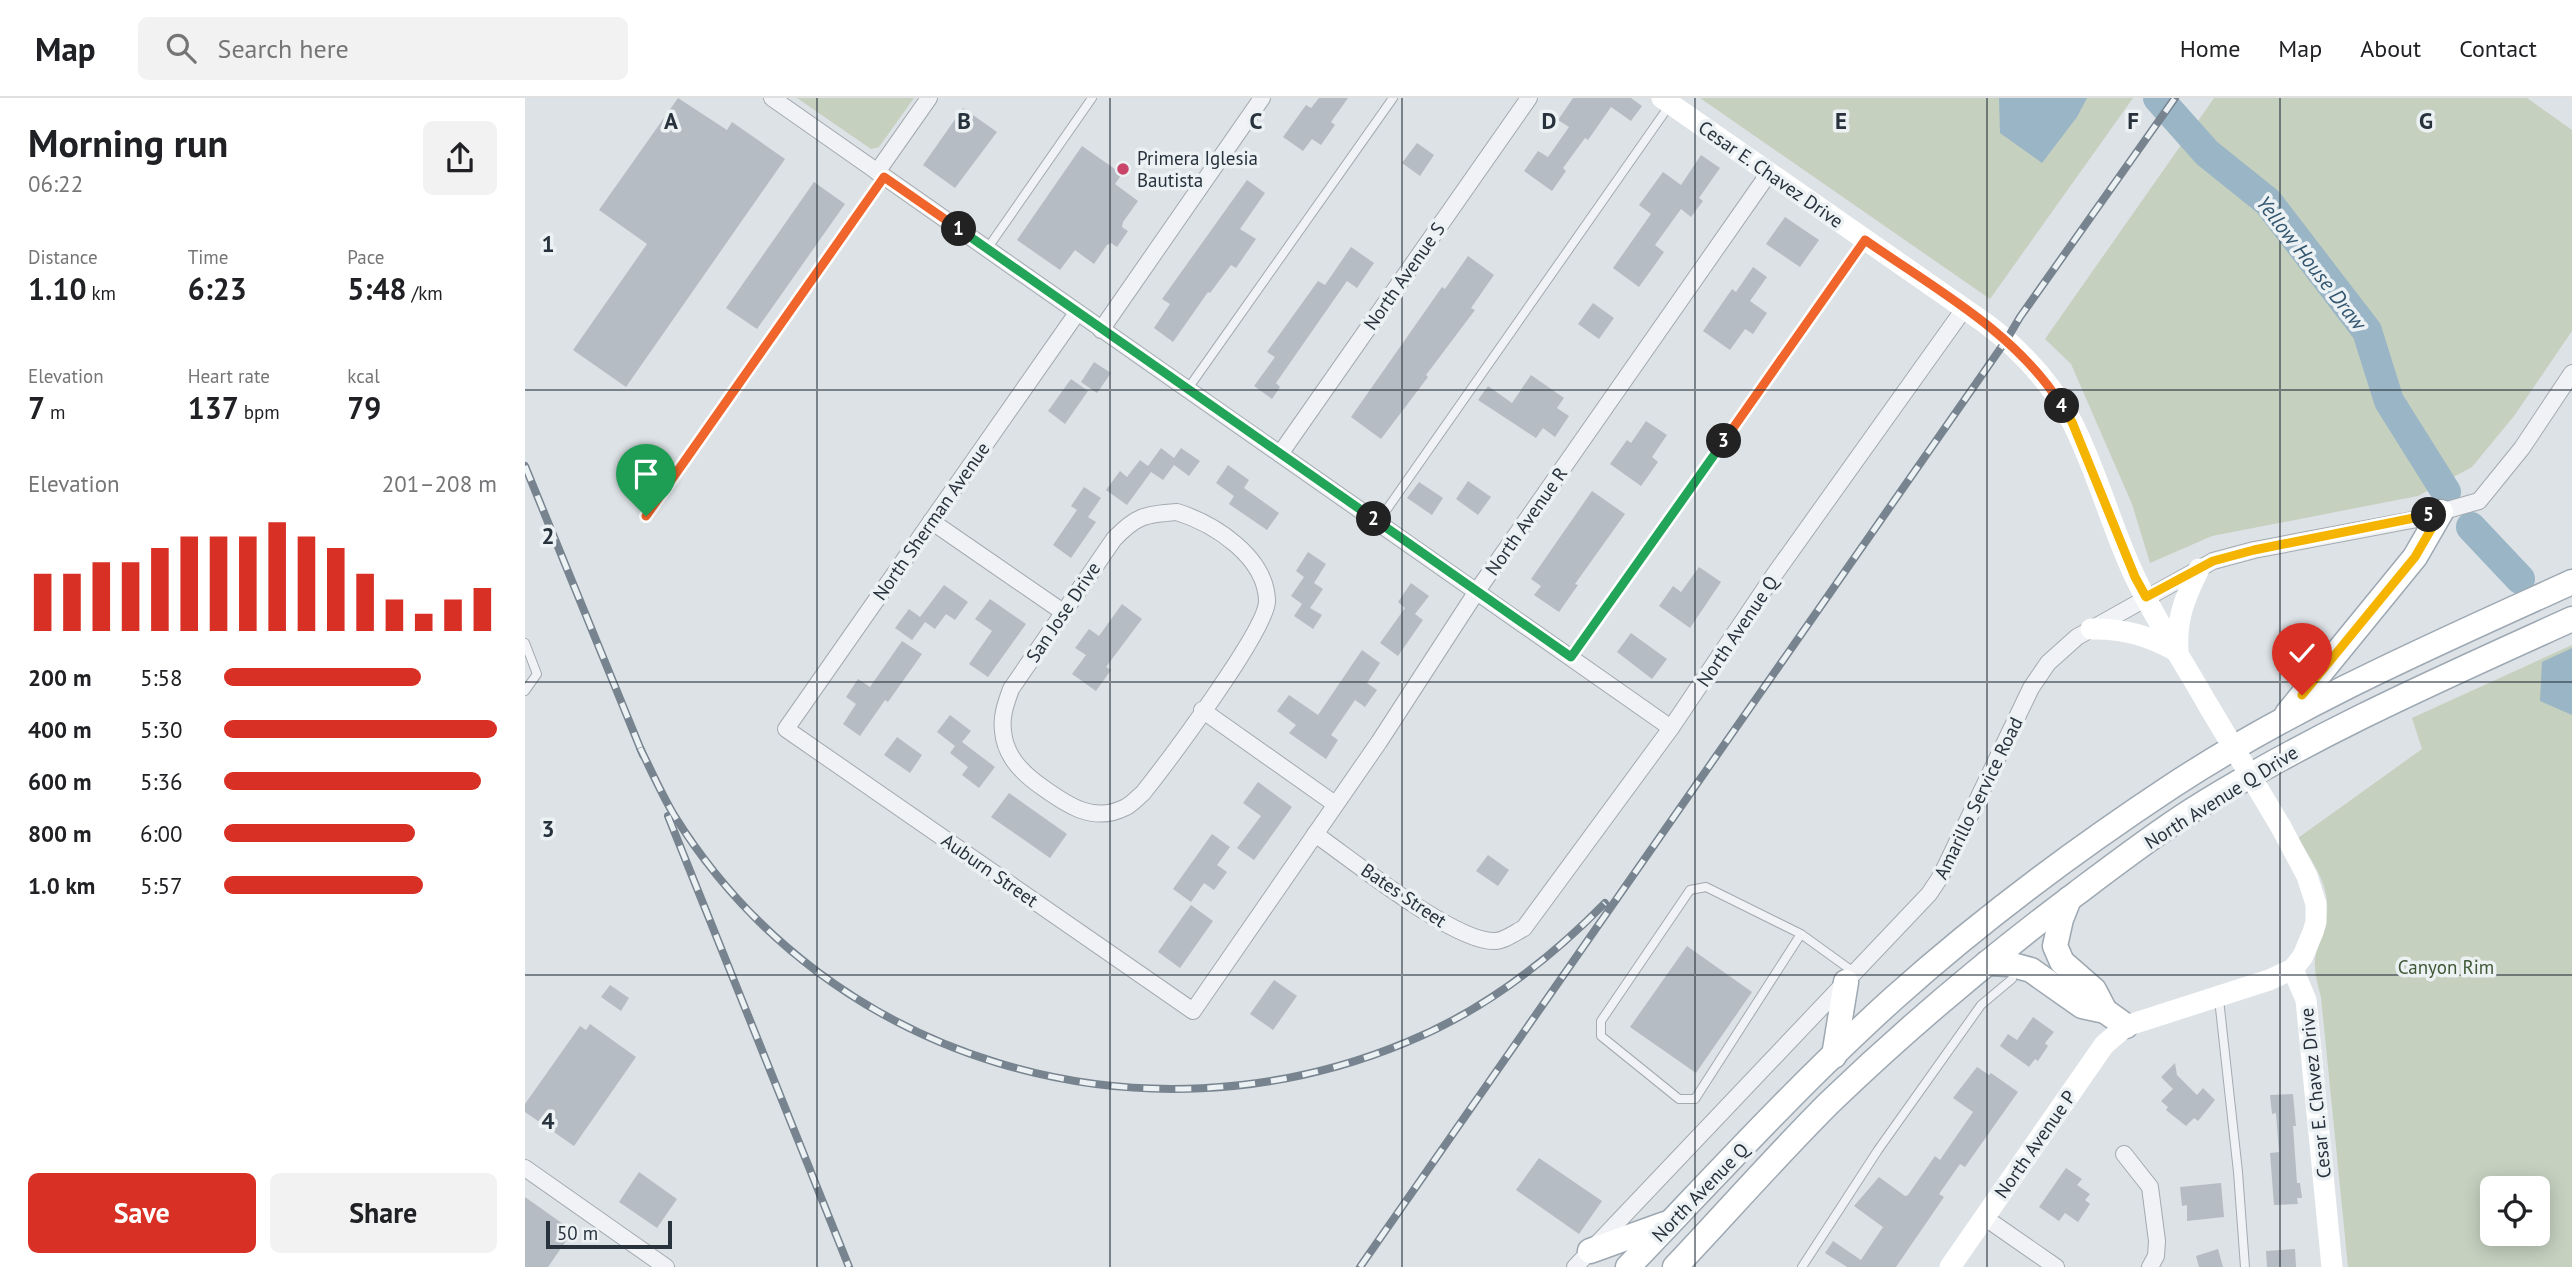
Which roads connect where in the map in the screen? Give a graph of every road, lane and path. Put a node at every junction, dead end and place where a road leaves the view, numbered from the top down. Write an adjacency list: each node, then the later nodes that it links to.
1 (772, 98): 9 (street)
2 (929, 98): 9 (street)
3 (1092, 98): 11 (lane)
4 (1262, 98): 14 (street)
5 (1393, 98): 16 (lane)
6 (1529, 98): 17 (street, North Avenue S)
7 (1666, 101): 8 (street, Cesar E. Chavez Drive); 21 (lane)
8 (1769, 173): 10 (street, Cesar E. Chavez Drive); 24 (street, North Avenue R)
9 (881, 174): 11 (street); 19 (lane)
10 (1865, 240): 12 (street, Cesar E. Chavez Drive); 31 (lane)
11 (987, 249): 13 (street)
12 (1964, 309): 25 (street, Cesar E. Chavez Drive); 35 (street, North Avenue Q)
13 (1077, 313): 14 (street); 20 (street, North Sherman Avenue)
14 (1101, 330): 16 (street)
15 (2572, 373): 18 (street)
16 (1187, 390): 17 (street)
17 (1280, 454): 21 (street)
18 (2441, 512): 22 (street, Amarillo Service Road); 33 (main road)
19 (646, 516)
20 (931, 521): 26 (street); 36 (street, North Sherman Avenue)
21 (1378, 522): 24 (street)
22 (2199, 569): 25 (street, Amarillo Service Road); 30 (street)
23 (2572, 582): 33 (main road)
24 (1477, 591): 31 (street); 37 (street, North Avenue R)
25 (2146, 597): 28 (street, Amarillo Service Road); 30 (street, Cesar E. Chavez Drive)
26 (1063, 612): 34 (street, San Jose Drive); 34 (street, San Jose Drive)
27 (2572, 619): 40 (main road, North Avenue Q Drive)
28 (2091, 629): 30 (street); 45 (street, Amarillo Service Road)
29 (525, 643): 32 (lane)
30 (2178, 652): 44 (street, Cesar E. Chavez Drive, bridge)
31 (1571, 657): 35 (street)
32 (525, 691)
33 (2307, 701): 39 (main road, North Avenue Q Drive)
34 (1202, 710): 37 (street)
35 (1671, 728): 42 (street, North Avenue Q)
36 (786, 729): 49 (street, Auburn Street)
37 (1335, 804): 38 (street, North Avenue R)
38 (1315, 834): 42 (street, Bates Street); 49 (street, North Avenue R)
39 (2090, 842): 51 (main road, North Avenue Q)
40 (2069, 899): 43 (main road, North Avenue Q); 48 (main road)
41 (1801, 934): 41 (lane); 45 (lane)
42 (1499, 942)
43 (1987, 963): 48 (main road); 59 (main road, North Avenue Q)
44 (2293, 969): 47 (street); 65 (street, Cesar E. Chavez Drive)
45 (1850, 978): 51 (main road); 56 (street, Amarillo Service Road)
46 (2012, 979): 60 (lane)
47 (2219, 996): 50 (street); 64 (lane)
48 (2105, 1010): 50 (main road)
49 (1193, 1011)
50 (2126, 1026): 54 (street, North Avenue P)
51 (1833, 1056): 55 (main road, North Avenue Q)
52 (2124, 1154): 63 (street)
53 (525, 1168): 57 (street)
54 (1984, 1217): 61 (street, North Avenue P); 62 (street)
55 (1672, 1221): 56 (main road); 58 (main road, North Avenue Q)
56 (1582, 1259)
57 (666, 1267)
58 (1628, 1267)
59 (1675, 1267)
60 (1802, 1267)
61 (1950, 1267)
62 (2056, 1267)
63 (2150, 1267)
64 (2245, 1267)
65 (2332, 1267)

